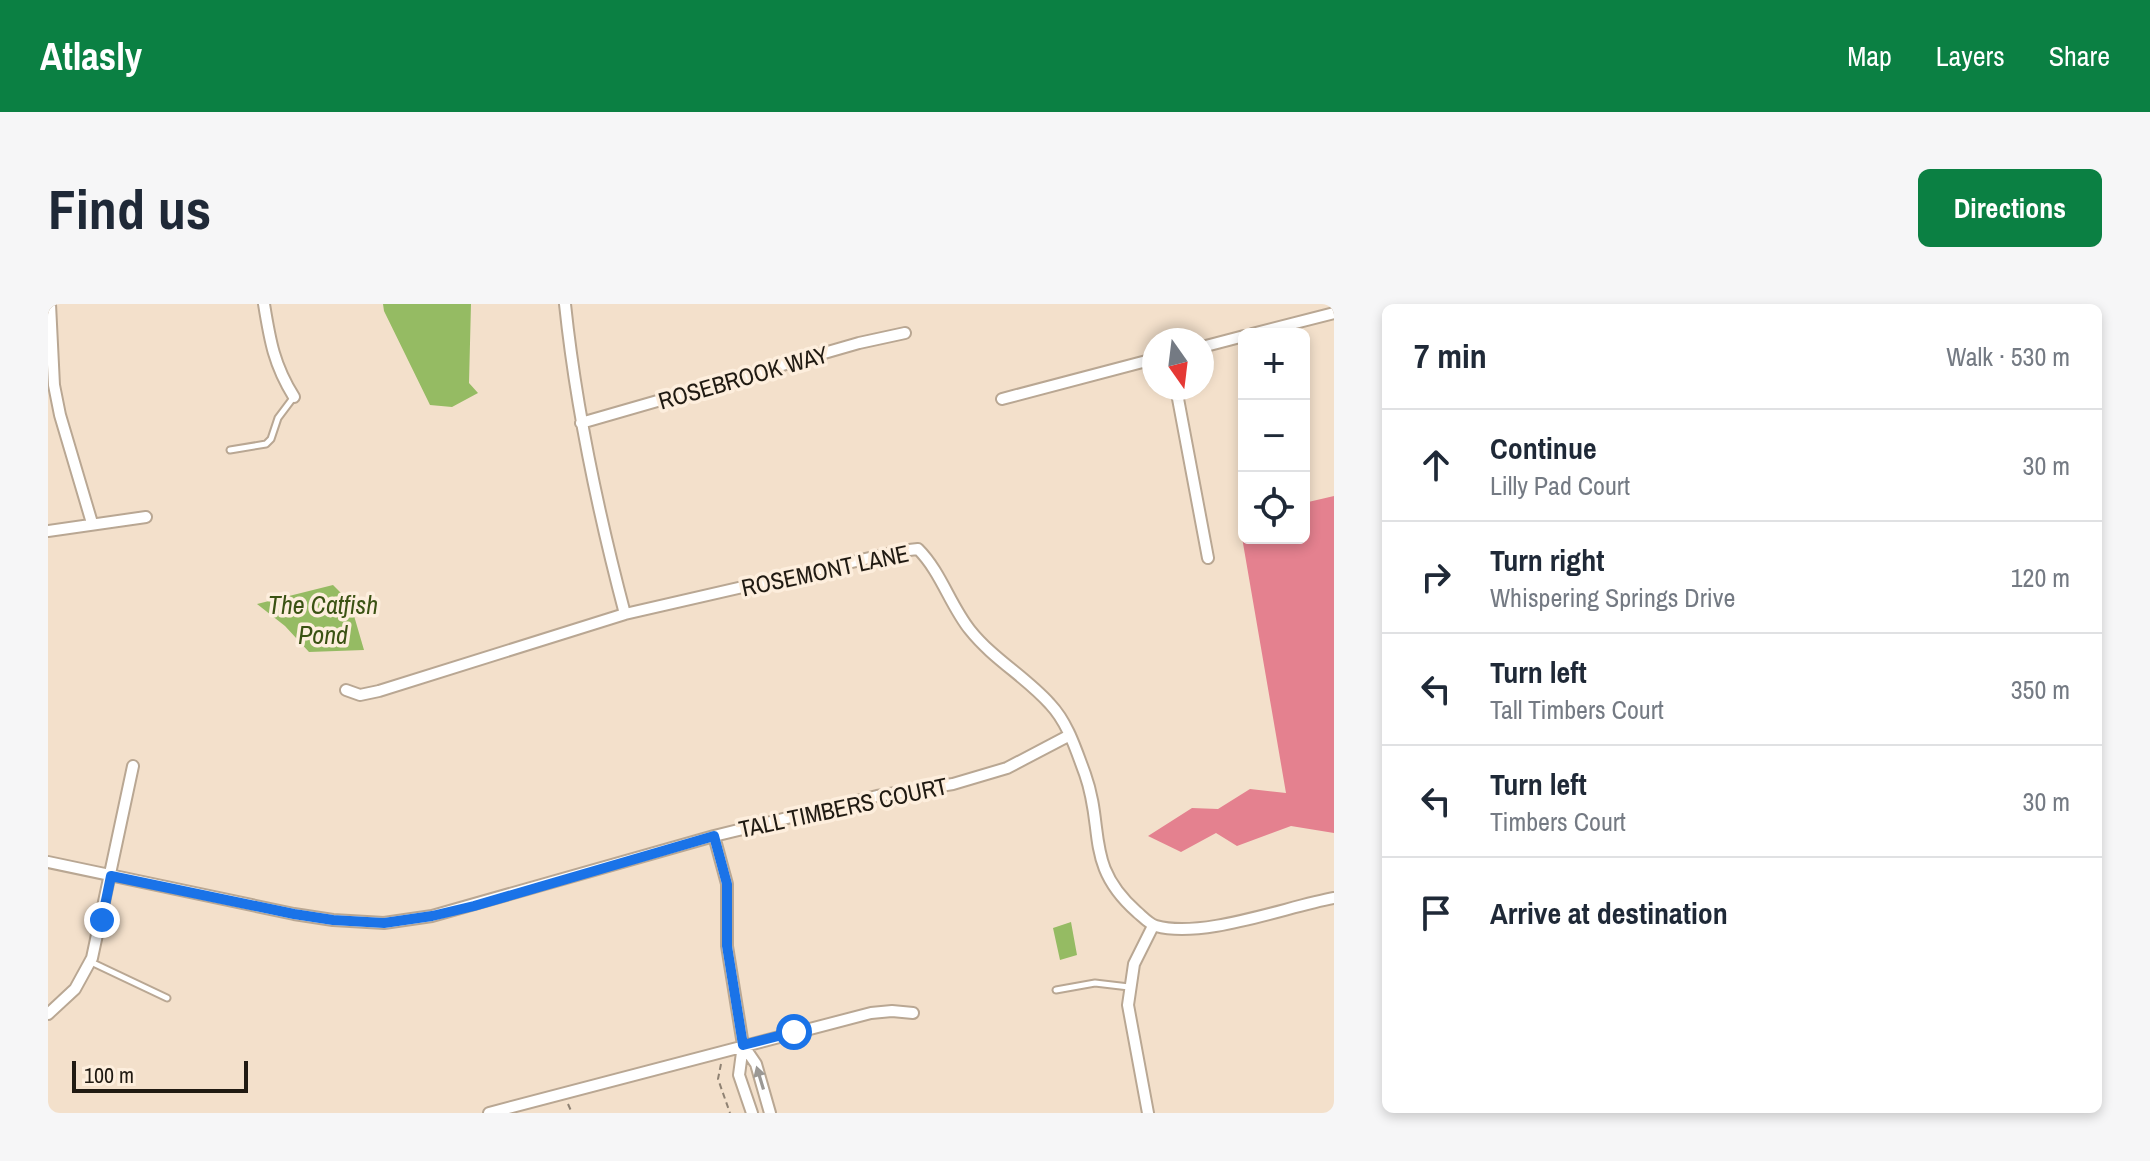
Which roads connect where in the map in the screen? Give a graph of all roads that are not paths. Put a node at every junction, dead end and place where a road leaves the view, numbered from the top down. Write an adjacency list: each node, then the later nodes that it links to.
1 (50, 304): 16 (street)
2 (264, 304): 10 (street)
3 (565, 304): 13 (street)
4 (1334, 313): 5 (street)
5 (1275, 328)
6 (905, 333): 13 (street, ROSEBROOK WAY)
7 (1238, 338): 8 (street)
8 (1214, 344)
9 (1142, 362): 11 (street)
10 (294, 397): 14 (lane)
11 (1002, 399)
12 (1178, 400): 18 (street)
13 (581, 423): 19 (street)
14 (230, 450)
15 (146, 517): 16 (street)
16 (92, 523): 17 (street)
17 (48, 531)
18 (1208, 558)
19 (625, 614): 20 (street, ROSEMONT LANE); 21 (street, ROSEMONT LANE)
20 (346, 690)
21 (1070, 735): 23 (street, TALL TIMBERS COURT); 27 (street, ROSEMONT LANE)
22 (133, 766): 25 (street)
23 (714, 836): 25 (street, TALL TIMBERS COURT); 34 (street)
24 (48, 862): 25 (street, TALL TIMBERS COURT)
25 (111, 876): 28 (street)
26 (1334, 898): 27 (street)
27 (1153, 926): 29 (street)
28 (90, 962): 31 (lane); 33 (street)
29 (1129, 987): 30 (lane); 38 (street)
30 (1056, 990)
31 (167, 998)
32 (913, 1013): 34 (street)
33 (48, 1014)
34 (743, 1045): 35 (street); 36 (street); 37 (street, one-way to 34)
35 (489, 1113)
36 (752, 1113)
37 (770, 1113)
38 (1148, 1113)

